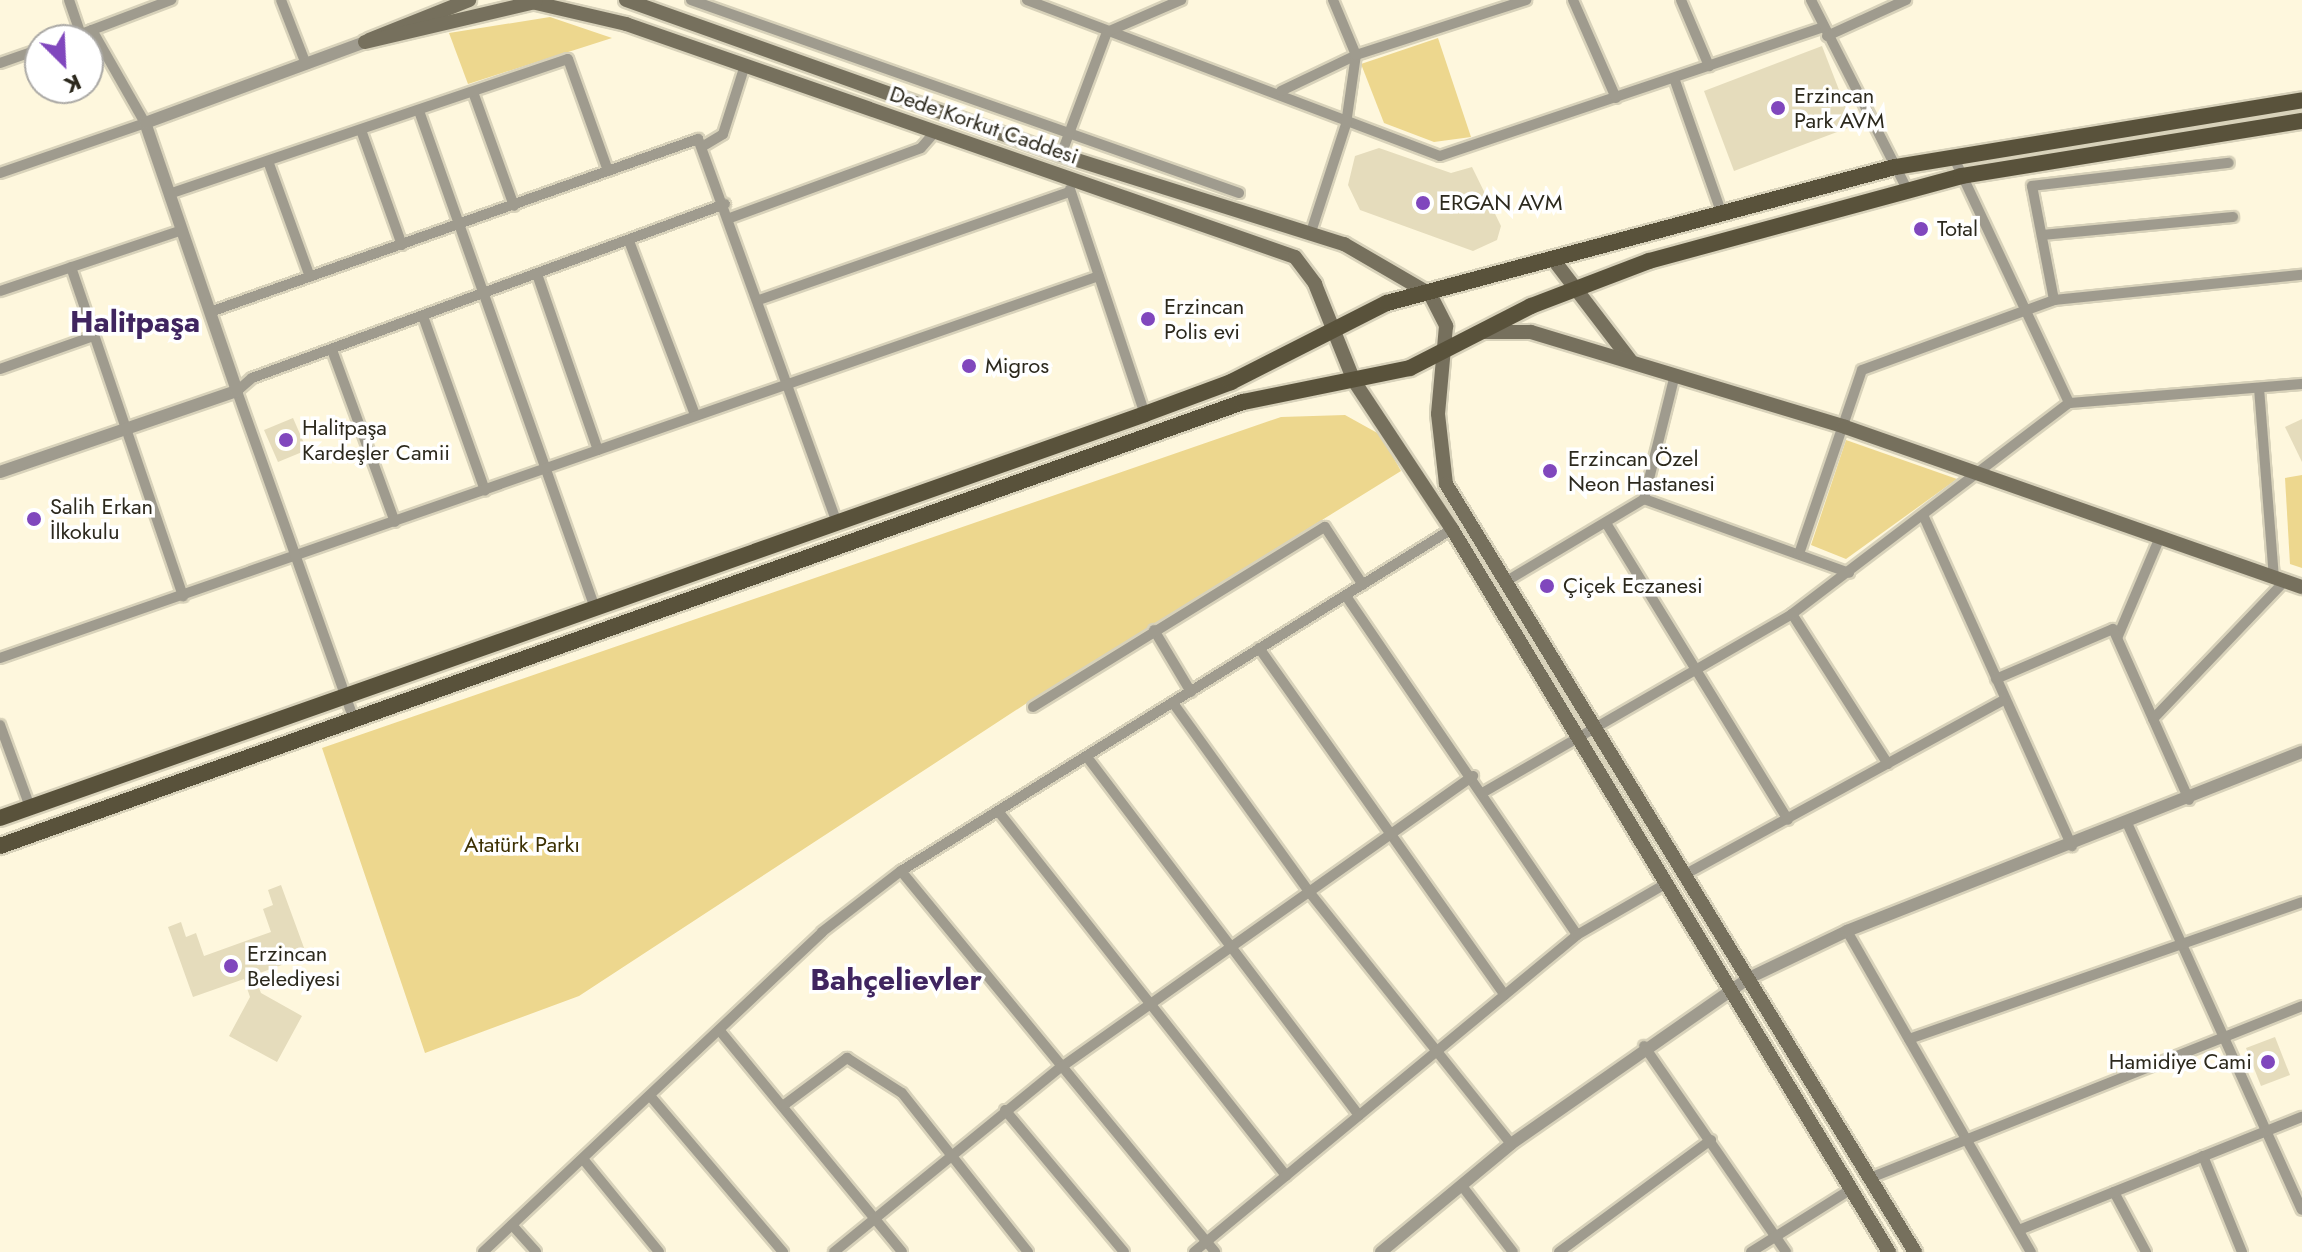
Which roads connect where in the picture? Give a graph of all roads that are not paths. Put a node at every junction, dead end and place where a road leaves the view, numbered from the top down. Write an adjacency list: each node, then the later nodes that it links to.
1 (69, 0): 17 (street)
2 (171, 0): 18 (street)
3 (281, 0): 26 (street)
4 (469, 0): 16 (main road)
5 (626, 0): 42 (main road, Dede Korkut Caddesi)
6 (691, 0): 40 (street)
7 (1027, 0): 20 (street)
8 (1181, 0): 20 (street)
9 (1333, 0): 23 (street)
10 (1526, 0): 23 (street)
11 (1573, 0): 32 (street)
12 (1681, 0): 28 (street)
13 (1811, 0): 19 (street)
14 (1906, 0): 19 (street)
15 (533, 1): 21 (main road); 27 (main road, Dede Korkut Caddesi)
16 (449, 5): 21 (main road)
17 (82, 24)
18 (104, 25)
19 (1825, 31): 28 (street); 46 (street)
20 (1107, 32): 30 (street); 40 (street)
21 (365, 42): 26 (street)
22 (24, 55): 25 (street)
23 (1356, 55): 30 (street); 37 (street)
24 (104, 60): 36 (street)
25 (0, 63)
26 (306, 64): 36 (street)
27 (745, 65): 39 (main road, Dede Korkut Caddesi); 41 (street)
28 (1709, 66): 29 (street)
29 (1674, 78): 32 (street); 56 (street)
30 (1281, 91): 37 (street)
31 (473, 92): 34 (street); 47 (street); 55 (street)
32 (1616, 98): 37 (street)
33 (2302, 100): 43 (main road)
34 (419, 111): 38 (street); 59 (street)
35 (2302, 121): 49 (main road)
36 (145, 123): 48 (street); 53 (street)
37 (1346, 124): 61 (street)
38 (361, 130): 44 (street); 64 (street)
39 (936, 131): 50 (main road, Dede Korkut Caddesi); 58 (street)
40 (1072, 134): 42 (street); 52 (street)
41 (705, 145): 47 (street); 54 (street)
42 (1061, 155): 61 (main road, Dede Korkut Caddesi)
43 (1953, 156): 46 (main road); 49 (street)
44 (268, 161): 53 (street); 69 (street)
45 (2229, 163): 62 (street)
46 (1895, 167): 51 (street); 56 (main road)
47 (608, 171): 55 (street)
48 (0, 173)
49 (1961, 176): 51 (main road); 77 (street)
50 (1071, 186): 68 (street); 75 (street); 80 (main road, Dede Korkut Caddesi)
51 (1907, 189): 71 (main road)
52 (1239, 193)
53 (169, 194): 60 (street)
54 (725, 204): 58 (street); 63 (street)
55 (514, 206): 59 (street)
56 (1722, 214): 65 (main road)
57 (2233, 217): 62 (street)
58 (730, 218): 75 (street)
59 (456, 226): 64 (street); 74 (street)
60 (182, 230): 66 (street); 78 (street)
61 (1311, 232): 73 (main road, Dede Korkut Caddesi)
62 (2042, 235): 76 (street)
63 (629, 241): 70 (street); 95 (street)
64 (402, 245): 69 (street)
65 (1556, 263): 71 (main road); 73 (main road)
66 (71, 267): 72 (street); 82 (street)
67 (2302, 275): 76 (street)
68 (1099, 276): 89 (street); 94 (street)
69 (310, 277): 78 (street)
70 (538, 277): 74 (street); 98 (street)
71 (1579, 287): 81 (main road); 85 (main road)
72 (0, 291)
73 (1430, 294): 80 (main road); 84 (main road)
74 (482, 298): 79 (street); 99 (street)
75 (759, 300): 89 (street)
76 (2054, 300): 77 (street)
77 (2026, 309): 93 (street); 96 (street)
78 (210, 312): 92 (street)
79 (424, 319): 83 (street); 102 (street)
80 (1331, 327): 88 (main road, Dede Korkut Caddesi); 94 (main road)
81 (1483, 332): 84 (main road); 85 (main road)
82 (91, 337): 86 (street); 97 (street)
83 (332, 350): 92 (street); 105 (street)
84 (1446, 350): 88 (main road); 114 (main road)
85 (1632, 361): 87 (main road)
86 (0, 369)
87 (1675, 375): 96 (main road); 103 (street)
88 (1354, 381): 108 (main road, Dede Korkut Caddesi); 133 (main road)
89 (787, 382): 95 (street); 106 (street)
90 (2302, 384): 91 (street)
91 (2259, 388): 93 (street); 113 (street)
92 (237, 391): 97 (street); 111 (street)
93 (2069, 403): 101 (street)
94 (1145, 414): 106 (main road)
95 (695, 415): 98 (street)
96 (1845, 427): 101 (main road); 110 (street)
97 (125, 430): 100 (street); 117 (street)
98 (598, 450): 99 (street)
99 (543, 469): 102 (street); 119 (street)
100 (0, 472)
101 (1982, 473): 104 (street); 109 (main road)
102 (485, 490): 105 (street)
103 (1644, 499): 107 (street); 110 (street)
104 (1924, 517): 112 (street); 126 (street)
105 (395, 522): 111 (street)
106 (837, 522): 119 (main road)
107 (1606, 523): 114 (street); 125 (street)
108 (1452, 529): 115 (street); 136 (main road, Dede Korkut Caddesi)
109 (2160, 537): 113 (main road); 122 (street)
110 (1799, 554): 112 (street)
111 (294, 558): 117 (street); 128 (street)
112 (1849, 573): 120 (street)
113 (2279, 579): 116 (main road); 132 (street)
114 (1505, 582): 135 (main road)
115 (1363, 585): 118 (street); 121 (street)
116 (2302, 587)
117 (183, 596): 124 (street)
118 (1346, 596): 123 (street); 140 (street)
119 (595, 608): 128 (main road)
120 (1792, 614): 125 (street); 139 (street)
121 (1154, 630): 127 (street); 131 (street)
122 (2118, 636): 126 (street); 132 (street)
123 (1259, 648): 127 (street); 148 (street)
124 (0, 658)
125 (1696, 671): 135 (street); 146 (street)
126 (1996, 679): 129 (street)
127 (1191, 692): 130 (street)
128 (345, 696): 133 (street); 143 (main road)
129 (2005, 699): 139 (street); 150 (street)
130 (1173, 703): 138 (street); 154 (street)
131 (1033, 707)
132 (2153, 719): 142 (street)
133 (354, 720): 149 (main road)
134 (0, 725): 143 (street)
135 (1594, 731): 136 (street); 152 (main road)
136 (1577, 740): 141 (street); 153 (main road, Dede Korkut Caddesi)
137 (2302, 752): 142 (street)
138 (1087, 757): 144 (street); 159 (street)
139 (1888, 764): 146 (street)
140 (1473, 776): 141 (street); 148 (street)
141 (1484, 792): 157 (street)
142 (2189, 800): 147 (street)
143 (30, 807): 145 (main road)
144 (998, 811): 151 (street); 163 (street)
145 (0, 818)
146 (1788, 820): 152 (street)
147 (2128, 825): 150 (street); 158 (street)
148 (1390, 835): 154 (street); 162 (street)
149 (0, 846)
150 (2072, 846): 156 (street)
151 (901, 871): 165 (street); 170 (street)
152 (1684, 875): 160 (main road)
153 (1667, 883): 157 (street); 161 (main road, Dede Korkut Caddesi)
154 (1310, 893): 159 (street); 169 (street)
155 (2302, 902): 158 (street)
156 (1847, 931): 160 (street); 167 (street)
157 (1577, 935): 162 (street)
158 (2181, 941): 166 (street); 167 (street)
159 (1233, 948): 163 (street); 174 (street)
160 (1749, 978): 161 (street); 184 (main road)
161 (1729, 990): 168 (street); 186 (main road, Dede Korkut Caddesi)
162 (1505, 995): 169 (street)
163 (1150, 1004): 170 (street); 183 (street)
164 (2302, 1006): 166 (street)
165 (720, 1031): 171 (street); 172 (street)
166 (2224, 1036): 176 (street); 177 (street)
167 (1909, 1039): 177 (street)
168 (1644, 1046): 178 (street); 179 (street)
169 (1434, 1054): 174 (street); 179 (street)
170 (1060, 1068): 173 (street); 193 (street)
171 (651, 1097): 182 (street); 197 (street)
172 (784, 1105): 180 (street); 189 (street)
173 (1005, 1110): 180 (street); 201 (street)
174 (1359, 1115): 183 (street)
175 (2302, 1117): 176 (street)
176 (2266, 1131): 181 (street); 188 (street)
177 (1967, 1139): 184 (street); 191 (street)
178 (1711, 1140): 192 (street); 206 (street)
179 (1511, 1144): 185 (street)
180 (948, 1152): 189 (street); 200 (street)
181 (2203, 1156): 187 (street); 213 (street)
182 (583, 1159): 190 (street); 196 (street)
183 (1286, 1176): 193 (street)
184 (1870, 1178): 210 (main road)
185 (1462, 1186): 204 (street); 205 (street)
186 (1850, 1190): 192 (street); 209 (main road, Dede Korkut Caddesi)
187 (2114, 1192): 191 (street); 212 (street)
188 (2302, 1210)
189 (874, 1217): 198 (street); 199 (street)
190 (512, 1225): 194 (street); 195 (street)
191 (2019, 1230): 211 (street)
192 (1775, 1234): 207 (street); 208 (street)
193 (1207, 1241): 202 (street); 203 (street)
194 (483, 1252)
195 (536, 1252)
196 (659, 1252)
197 (783, 1252)
198 (834, 1252)
199 (902, 1252)
200 (1028, 1252)
201 (1124, 1252)
202 (1194, 1252)
203 (1215, 1252)
204 (1381, 1252)
205 (1513, 1252)
206 (1559, 1252)
207 (1751, 1252)
208 (1786, 1252)
209 (1889, 1252)
210 (1915, 1252)
211 (2031, 1252)
212 (2146, 1252)
213 (2242, 1252)

